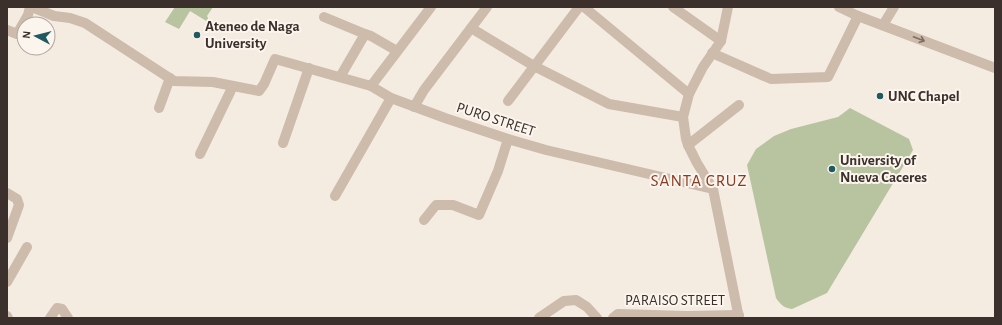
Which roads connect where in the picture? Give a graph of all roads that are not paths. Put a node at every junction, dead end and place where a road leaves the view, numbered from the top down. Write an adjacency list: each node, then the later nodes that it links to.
1 (31, 7): 14 (street); 23 (street)
2 (431, 7): 17 (street)
3 (487, 7): 13 (street)
4 (579, 7): 19 (street)
5 (584, 7): 26 (street)
6 (673, 7): 16 (street)
7 (728, 7): 16 (street)
8 (839, 7): 10 (street)
9 (894, 7): 12 (street)
10 (858, 16): 12 (street); 18 (street)
11 (324, 17): 15 (street)
12 (883, 25): 21 (street, one-way to 21)
13 (471, 28): 19 (street); 30 (street)
14 (7, 30)
15 (365, 34): 17 (street); 22 (street)
16 (721, 41): 18 (street)
17 (397, 51): 25 (street)
18 (712, 53): 26 (street)
19 (534, 66): 28 (street); 32 (street)
20 (309, 68): 22 (street, PURO STREET); 24 (street, PURO STREET); 34 (street)
21 (995, 68)
22 (340, 77): 25 (street, PURO STREET)
23 (170, 78): 24 (street); 31 (street)
24 (233, 86): 36 (street)
25 (371, 86): 27 (street, PURO STREET)
26 (690, 94): 32 (street)
27 (391, 98): 30 (street, PURO STREET); 39 (street)
28 (508, 101)
29 (739, 105): 35 (street)
30 (414, 107): 33 (street, PURO STREET)
31 (159, 108)
32 (683, 117): 35 (street)
33 (508, 139): 37 (street, PURO STREET); 40 (street)
34 (283, 144)
35 (688, 145): 37 (street)
36 (200, 154)
37 (713, 189): 44 (street)
38 (7, 193): 41 (street)
39 (335, 196)
40 (424, 220)
41 (7, 238)
42 (27, 247): 43 (street)
43 (7, 282)
44 (739, 317): 49 (street, PARAISO STREET)
45 (50, 318): 46 (street)
46 (68, 318)
47 (539, 318): 48 (street)
48 (597, 318)
49 (613, 318)

